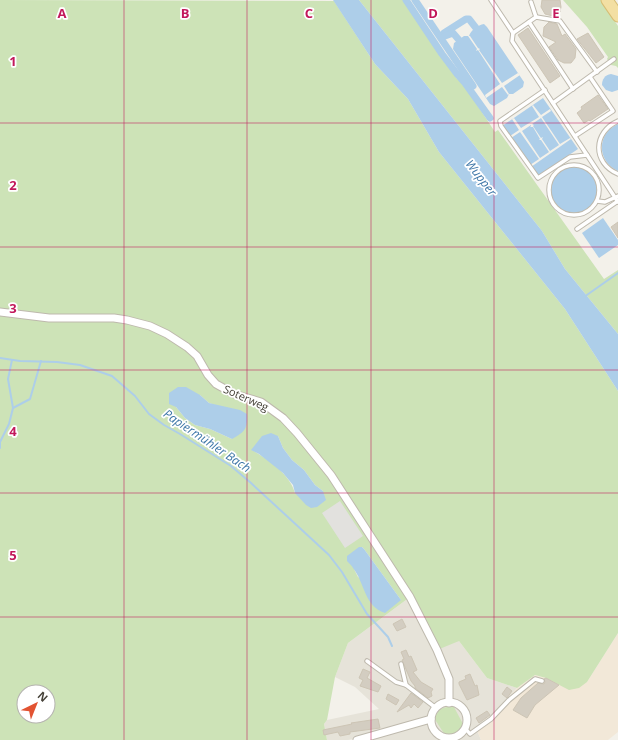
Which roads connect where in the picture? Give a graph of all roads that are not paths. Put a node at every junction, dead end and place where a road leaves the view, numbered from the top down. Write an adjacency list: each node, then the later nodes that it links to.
1 (491, 0): 7 (lane)
2 (607, 0): 4 (main road)
3 (531, 2): 5 (lane)
4 (618, 16)
5 (536, 17): 6 (lane); 9 (lane)
6 (528, 22): 7 (lane); 11 (lane)
7 (513, 32): 12 (lane)
8 (614, 59): 9 (lane)
9 (597, 72): 10 (lane)
10 (590, 77): 11 (lane); 15 (lane)
11 (573, 89): 13 (lane)
12 (545, 90): 13 (lane); 16 (lane)
13 (553, 103): 15 (lane)
14 (618, 121): 17 (lane)
15 (575, 136): 16 (lane)
16 (587, 155): 18 (lane)
17 (618, 174)
18 (617, 199): 19 (lane); 20 (lane)
19 (597, 201): 19 (lane)
20 (577, 229)
21 (0, 312): 26 (street, Soterweg)
22 (367, 661): 25 (lane)
23 (401, 664): 25 (lane)
24 (542, 680): 29 (lane)
25 (406, 685): 27 (lane)
26 (449, 702): 27 (street); 29 (street)
27 (436, 708): 28 (street)
28 (431, 719): 29 (street); 30 (street)
29 (465, 728)
30 (357, 740)

